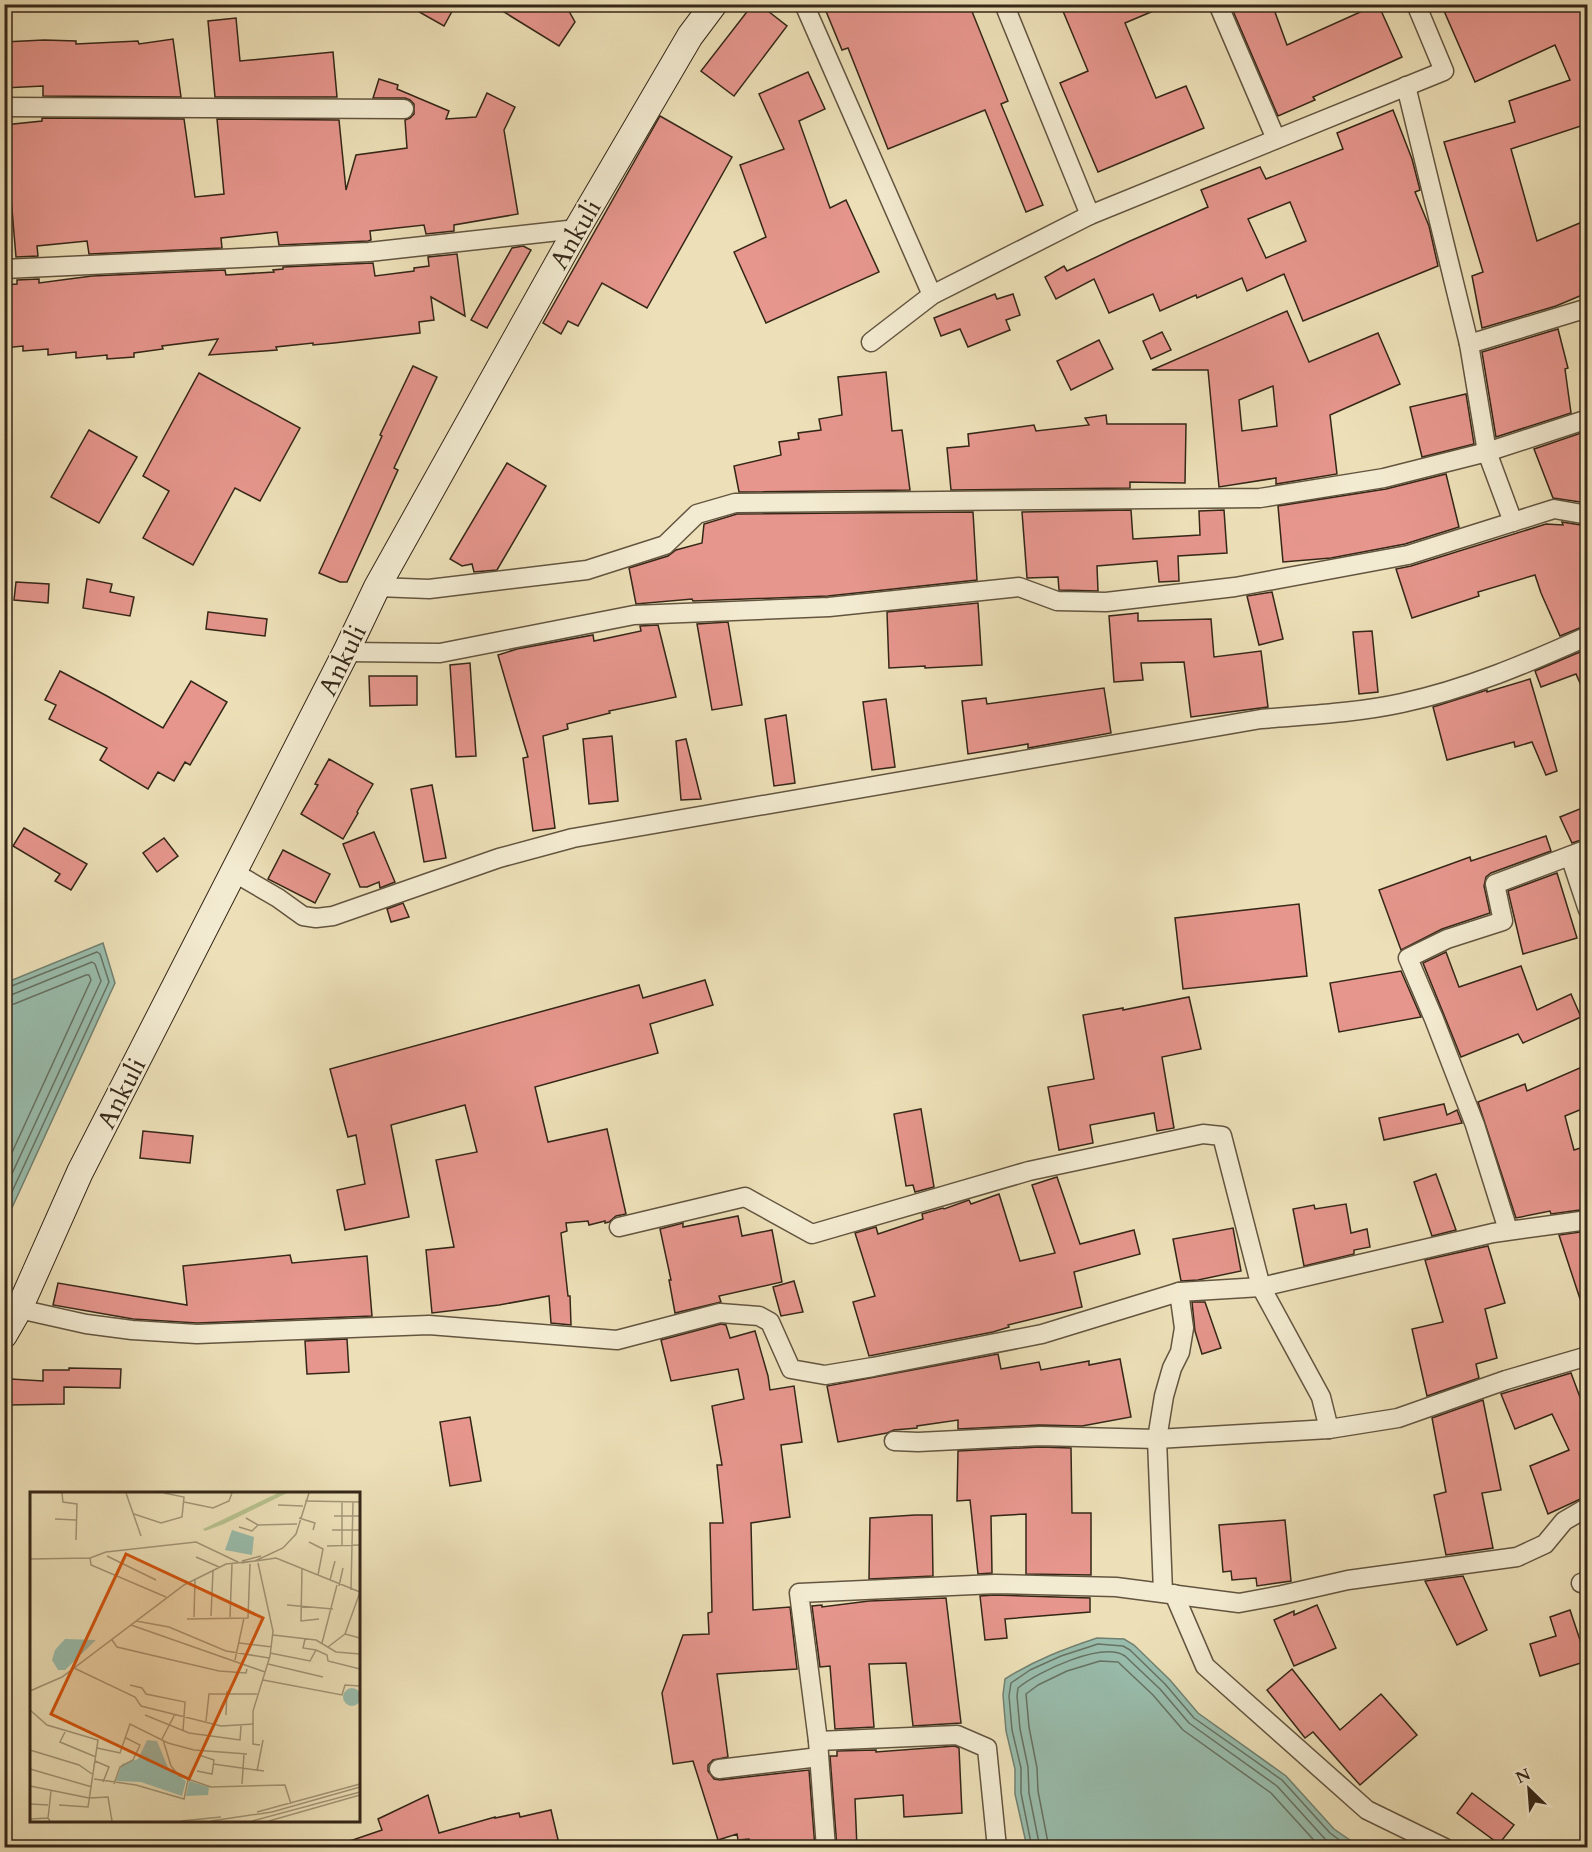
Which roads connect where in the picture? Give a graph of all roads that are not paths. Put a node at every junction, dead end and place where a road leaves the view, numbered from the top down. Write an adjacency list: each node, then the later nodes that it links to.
1 (714, 4): 11 (main road, Ankuli)
2 (804, 4): 13 (street)
3 (1004, 4): 10 (street)
4 (1218, 4): 9 (street)
5 (1416, 4): 6 (street)
6 (1406, 86): 9 (street); 16 (street)
7 (4, 106): 8 (street)
8 (404, 108)
9 (1276, 139): 10 (street)
10 (1090, 214): 13 (street)
11 (577, 229): 12 (street); 21 (main road, Ankuli)
12 (4, 269)
13 (932, 295): 15 (street)
14 (1587, 308): 16 (street)
15 (871, 342)
16 (1469, 344): 18 (street)
17 (1587, 419): 18 (street)
18 (1487, 452): 20 (street); 21 (street)
19 (1587, 516): 20 (street)
20 (1513, 522): 23 (street)
21 (377, 587): 23 (main road, Ankuli)
22 (1587, 636): 26 (street)
23 (346, 652): 26 (main road, Ankuli)
24 (1587, 849): 25 (street)
25 (1570, 856): 27 (street); 30 (street)
26 (235, 873): 33 (main road, Ankuli)
27 (1587, 910)
28 (1587, 1220): 30 (street)
29 (619, 1227): 31 (street)
30 (1508, 1230): 31 (street)
31 (1261, 1287): 32 (street); 36 (street)
32 (1179, 1292): 33 (street); 37 (street)
33 (19, 1309): 34 (main road, Ankuli)
34 (4, 1335)
35 (1587, 1356): 36 (street)
36 (1329, 1429): 37 (street)
37 (1157, 1439): 38 (street); 40 (street)
38 (894, 1441)
39 (1587, 1507): 40 (street)
40 (1169, 1593): 41 (street); 45 (street)
41 (818, 1749): 42 (street); 43 (street); 44 (street)
42 (719, 1768)
43 (826, 1848)
44 (997, 1848)
45 (1445, 1848)

